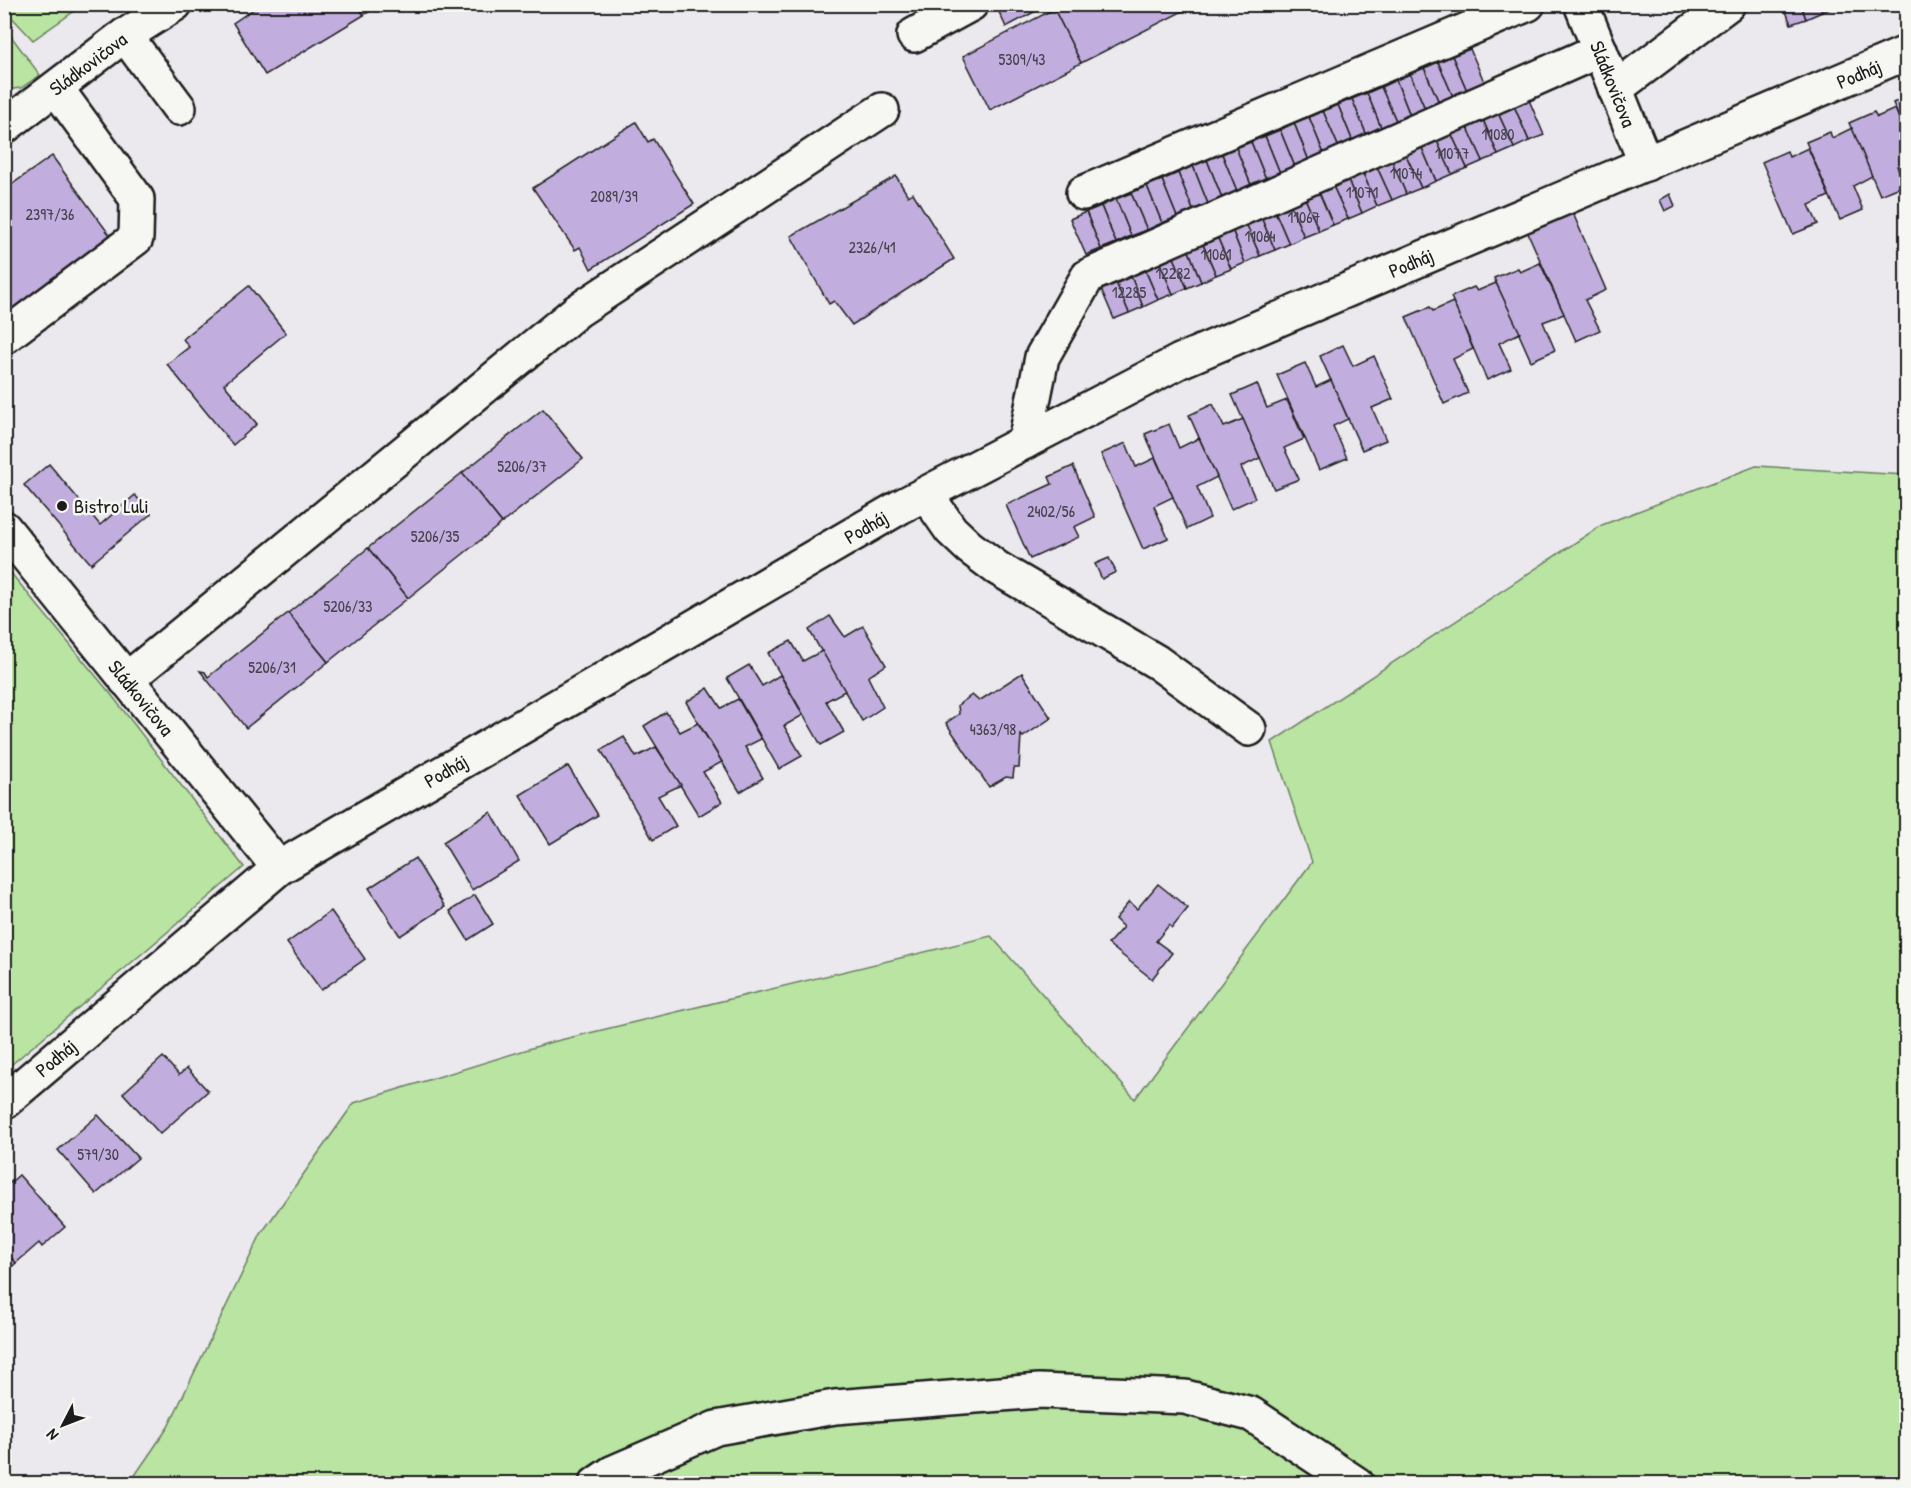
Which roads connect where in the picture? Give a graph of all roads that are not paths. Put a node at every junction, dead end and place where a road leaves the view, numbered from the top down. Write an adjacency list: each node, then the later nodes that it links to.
1 (175, 4): 6 (street, Sládkovičova)
2 (971, 4): 7 (street)
3 (1528, 4): 16 (street)
4 (1581, 4): 8 (street, Sládkovičova)
5 (1728, 4): 11 (street)
6 (125, 35): 10 (street, Sládkovičova); 12 (street)
7 (914, 35)
8 (1600, 50): 11 (street, Sládkovičova); 18 (street)
9 (1906, 53): 15 (street, Podháj)
10 (56, 88): 14 (street, Sládkovičova); 17 (street)
11 (1615, 89): 15 (street, Sládkovičova)
12 (178, 108)
13 (882, 110): 21 (street)
14 (4, 128)
15 (1646, 164): 18 (street, Podháj)
16 (1083, 193)
17 (4, 337)
18 (1025, 442): 19 (street, Podháj)
19 (926, 494): 22 (street); 23 (street, Podháj)
20 (4, 528): 21 (street, Sládkovičova)
21 (126, 680): 23 (street, Sládkovičova)
22 (1249, 729)
23 (279, 868): 24 (street, Podháj)
24 (4, 1102)
25 (596, 1484): 26 (street)
26 (1357, 1484)

